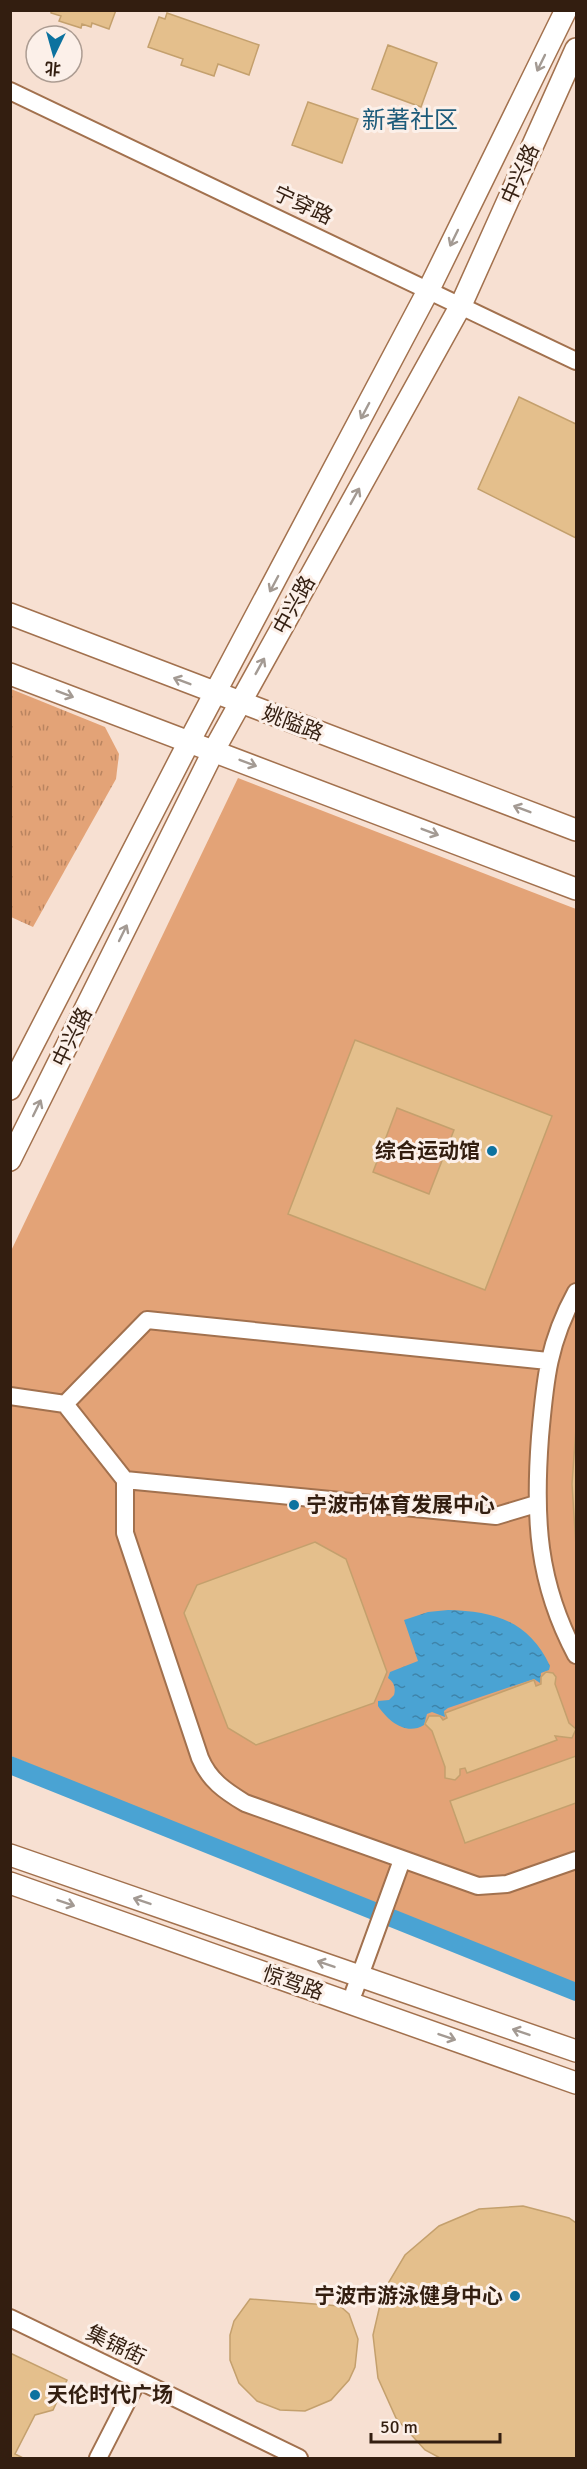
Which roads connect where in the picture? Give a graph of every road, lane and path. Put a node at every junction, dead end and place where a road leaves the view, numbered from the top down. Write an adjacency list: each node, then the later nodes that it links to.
1 (566, 10): 4 (main road, 中兴路, one-way to 4)
2 (576, 49): 5 (main road, 中兴路)
3 (10, 91): 4 (street, 宁穿路)
4 (429, 289): 5 (street, 宁穿路); 9 (main road, 中兴路, one-way to 9)
5 (461, 304): 6 (street, 宁穿路); 10 (main road, 中兴路, one-way to 5)
6 (576, 361)
7 (10, 614): 9 (main road, 姚隘路, one-way to 7)
8 (10, 674): 11 (main road, one-way to 11)
9 (216, 695): 10 (main road, 姚隘路); 11 (main road, 中兴路)
10 (240, 703): 12 (main road, 中兴路); 13 (main road, 姚隘路, one-way to 10)
11 (189, 742): 12 (main road); 15 (main road, 中兴路)
12 (214, 750): 14 (main road, one-way to 14); 16 (main road, 中兴路, one-way to 12)
13 (576, 830)
14 (576, 889)
15 (10, 1089)
16 (10, 1160)
17 (576, 1292): 18 (street)
18 (548, 1361): 20 (street); 22 (street)
19 (10, 1396): 20 (street)
20 (65, 1404): 21 (street)
21 (125, 1480): 22 (street); 25 (street)
22 (536, 1504): 23 (street)
23 (576, 1655)
24 (10, 1855): 29 (main road, 惊驾路, one-way to 24)
25 (402, 1860): 26 (street); 28 (street)
26 (576, 1860)
27 (10, 1883): 30 (main road, 惊驾路, one-way to 30)
28 (354, 1992)
29 (576, 2051)
30 (576, 2083)
31 (10, 2318): 32 (street, 集锦街)
32 (138, 2380): 33 (street); 34 (street, 集锦街)
33 (98, 2458)
34 (299, 2458)

